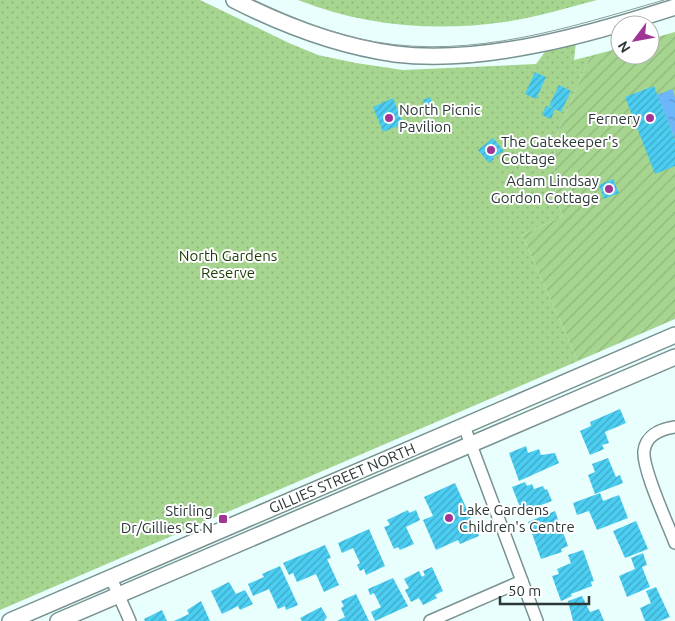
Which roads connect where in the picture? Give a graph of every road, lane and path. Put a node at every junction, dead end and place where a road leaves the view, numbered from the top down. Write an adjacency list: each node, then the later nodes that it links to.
1 (234, 0): 2 (main road)
2 (675, 7)
3 (675, 335): 5 (main road, GILLIES STREET NORTH)
4 (675, 357): 7 (main road, GILLIES STREET NORTH)
5 (464, 426): 7 (street); 9 (main road, GILLIES STREET NORTH)
6 (675, 427): 8 (street)
7 (471, 445): 10 (street); 11 (main road, GILLIES STREET NORTH)
8 (675, 543)
9 (111, 578): 11 (street); 12 (main road, GILLIES STREET NORTH)
10 (522, 581): 15 (street); 16 (street)
11 (119, 596): 13 (main road, GILLIES STREET NORTH); 14 (street)
12 (10, 621)
13 (58, 621)
14 (130, 621)
15 (430, 621)
16 (537, 621)

